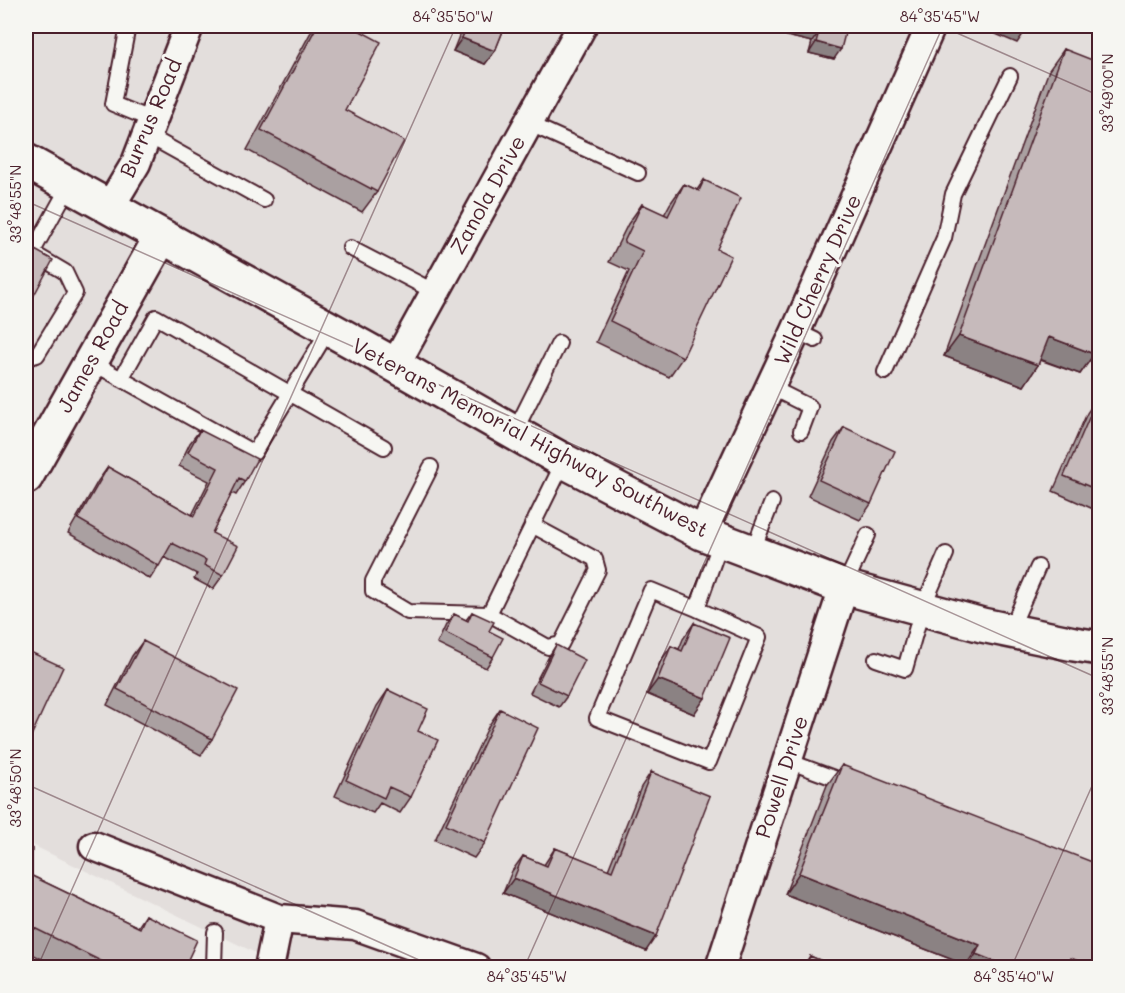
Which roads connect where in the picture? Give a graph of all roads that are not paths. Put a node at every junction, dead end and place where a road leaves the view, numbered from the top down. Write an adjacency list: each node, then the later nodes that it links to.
1 (128, 26): 7 (lane)
2 (189, 26): 7 (street, Burrus Road)
3 (582, 26): 6 (street, Zanola Drive)
4 (931, 26): 24 (street, Wild Cherry Drive)
5 (1010, 76): 22 (lane)
6 (528, 123): 9 (lane); 16 (street, Zanola Drive)
7 (149, 128): 11 (lane); 12 (street, Burrus Road)
8 (26, 162): 10 (main road, Veterans Memorial Highway Southwest)
9 (638, 173)
10 (69, 186): 12 (main road, Veterans Memorial Highway Southwest); 15 (lane)
11 (264, 200)
12 (109, 208): 13 (main road, Veterans Memorial Highway Southwest)
13 (161, 237): 17 (main road, Veterans Memorial Highway Southwest); 20 (main road, James Road)
14 (350, 248): 16 (lane)
15 (29, 251): 19 (lane)
16 (435, 292): 21 (street, Zanola Drive)
17 (329, 329): 21 (main road, Veterans Memorial Highway Southwest); 25 (lane)
18 (559, 343): 27 (lane)
19 (26, 358)
20 (91, 362): 23 (lane); 31 (main road, James Road)
21 (395, 365): 27 (main road, Veterans Memorial Highway Southwest)
22 (885, 372)
23 (121, 379): 25 (lane); 25 (lane)
24 (770, 387): 26 (lane); 35 (street, Wild Cherry Drive)
25 (290, 394): 28 (lane)
26 (801, 430)
27 (514, 433): 29 (main road, Veterans Memorial Highway Southwest)
28 (384, 447)
29 (564, 461): 33 (lane); 35 (main road, Veterans Memorial Highway Southwest)
30 (431, 467): 42 (lane)
31 (27, 471)
32 (772, 502): 36 (lane)
33 (532, 525): 42 (lane); 42 (lane)
34 (868, 535): 39 (lane)
35 (712, 537): 36 (main road, Veterans Memorial Highway Southwest); 40 (lane)
36 (752, 552): 39 (main road, Veterans Memorial Highway Southwest)
37 (946, 554): 41 (lane)
38 (1038, 567): 43 (lane)
39 (844, 587): 41 (main road, Veterans Memorial Highway Southwest); 46 (street, Powell Drive)
40 (697, 609): 40 (lane)
41 (922, 609): 43 (main road, Veterans Memorial Highway Southwest); 45 (lane)
42 (489, 614)
43 (1010, 631): 44 (main road, Veterans Memorial Highway Southwest)
44 (1100, 648)
45 (876, 659)
46 (788, 761): 47 (lane); 51 (street, Powell Drive)
47 (866, 789)
48 (94, 846): 49 (street)
49 (279, 919): 53 (street); 54 (street)
50 (215, 932): 52 (lane)
51 (730, 954)
52 (214, 967)
53 (269, 968)
54 (476, 968)

